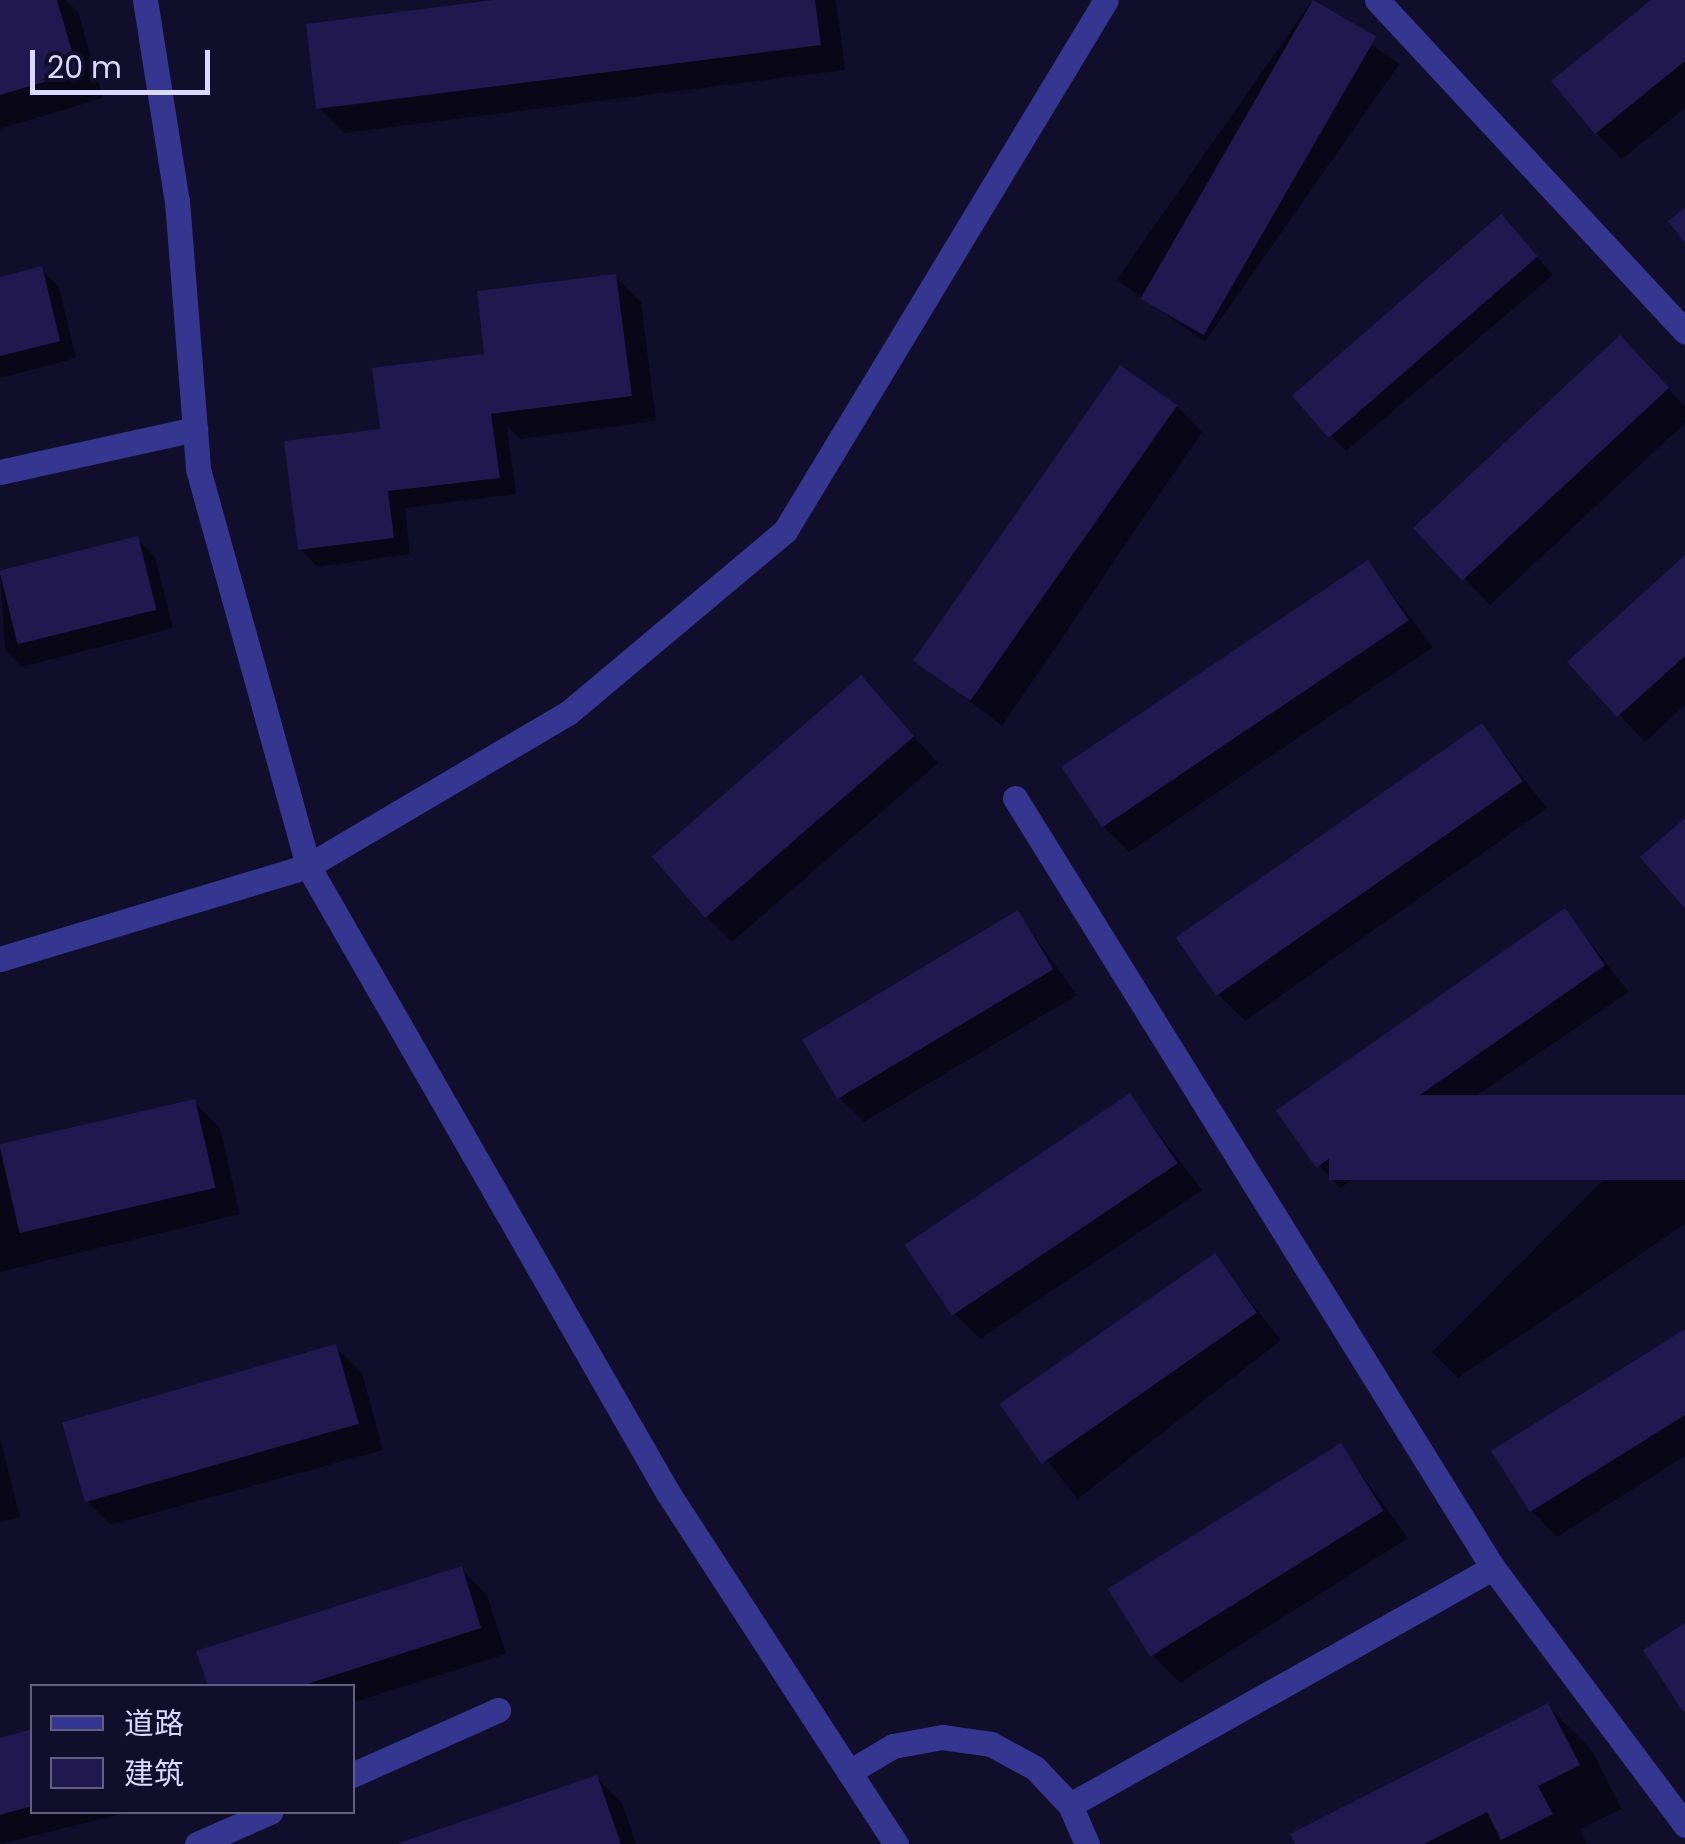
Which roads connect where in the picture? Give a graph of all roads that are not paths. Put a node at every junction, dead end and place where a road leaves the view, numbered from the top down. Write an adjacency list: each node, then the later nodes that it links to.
1 (145, 0): 5 (street)
2 (1106, 0): 8 (street)
3 (1377, 0): 4 (street)
4 (1685, 332)
5 (195, 428): 6 (street); 8 (street)
6 (0, 472)
7 (1015, 798): 10 (street)
8 (308, 866): 9 (street); 12 (street)
9 (0, 958)
10 (1493, 1568): 14 (street); 16 (street)
11 (498, 1710): 13 (street)
12 (850, 1772): 14 (street); 18 (street)
13 (355, 1774)
14 (1070, 1805): 19 (street)
15 (265, 1814): 17 (street)
16 (1685, 1825)
17 (197, 1844)
18 (896, 1844)
19 (1087, 1844)

